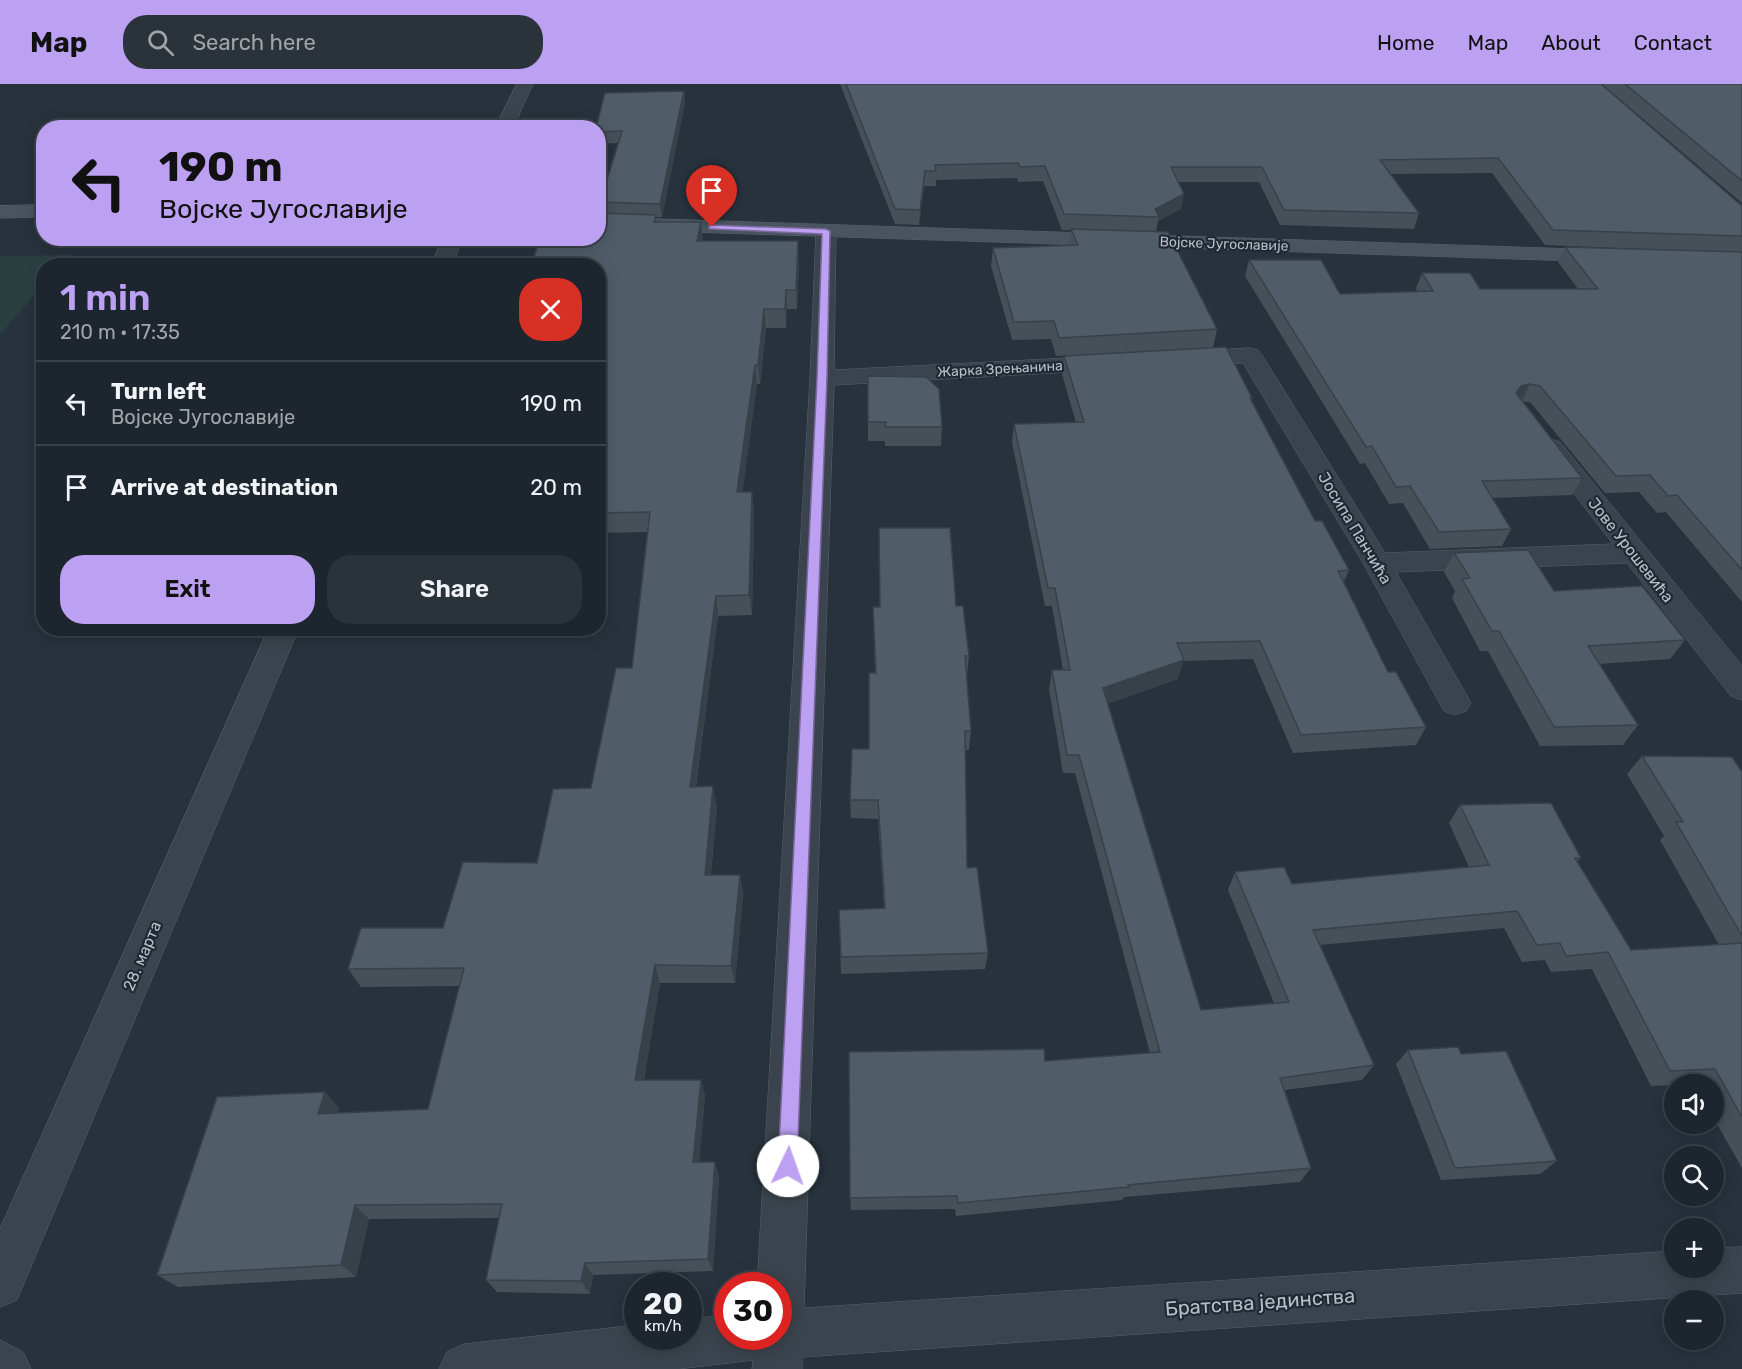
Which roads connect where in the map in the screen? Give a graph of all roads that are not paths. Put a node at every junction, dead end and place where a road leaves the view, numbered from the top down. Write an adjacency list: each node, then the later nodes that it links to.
1 (525, 84): 2 (street)
2 (508, 120)
3 (36, 211): 4 (main road)
4 (0, 212)
5 (606, 223): 6 (main road, Војске Југославије)
6 (826, 231): 7 (main road, Војске Југославије); 10 (street)
7 (1628, 256)
8 (1167, 360): 13 (street, Јосипа Панчића)
9 (1131, 362): 10 (street, Жарка Зрењанина)
10 (822, 378): 18 (street)
11 (1536, 428): 12 (street, Јове Урошевића)
12 (1633, 553): 13 (street); 15 (street, Јове Урошевића)
13 (1377, 563): 16 (street, Јосипа Панчића)
14 (281, 636): 19 (street, 28. марта)
15 (1742, 688)
16 (1455, 703)
17 (1742, 1270): 20 (street, Братства јединства)
18 (776, 1272)
19 (0, 1283)
20 (792, 1341)
21 (714, 1348): 24 (street, Братства јединства)
22 (0, 1365): 23 (street)
23 (6, 1369)
24 (464, 1369)

